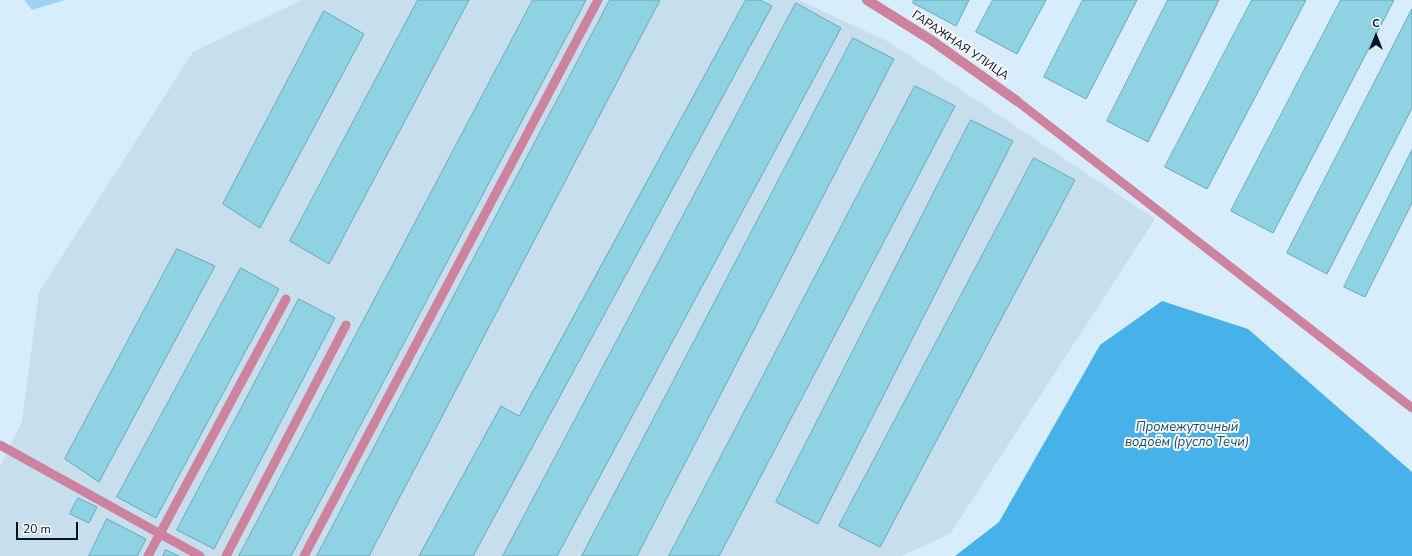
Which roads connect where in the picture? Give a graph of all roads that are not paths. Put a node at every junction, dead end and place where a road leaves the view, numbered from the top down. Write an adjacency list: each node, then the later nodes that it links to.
1 (598, 0): 12 (lane)
2 (867, 0): 3 (street, ГАРАЖНАЯ УЛИЦА)
3 (1017, 101): 6 (lane)
4 (286, 298): 8 (lane)
5 (346, 325): 11 (lane)
6 (1412, 408)
7 (0, 445): 8 (lane)
8 (159, 534): 9 (lane); 10 (lane)
9 (148, 556)
10 (200, 556)
11 (226, 556)
12 (304, 556)

